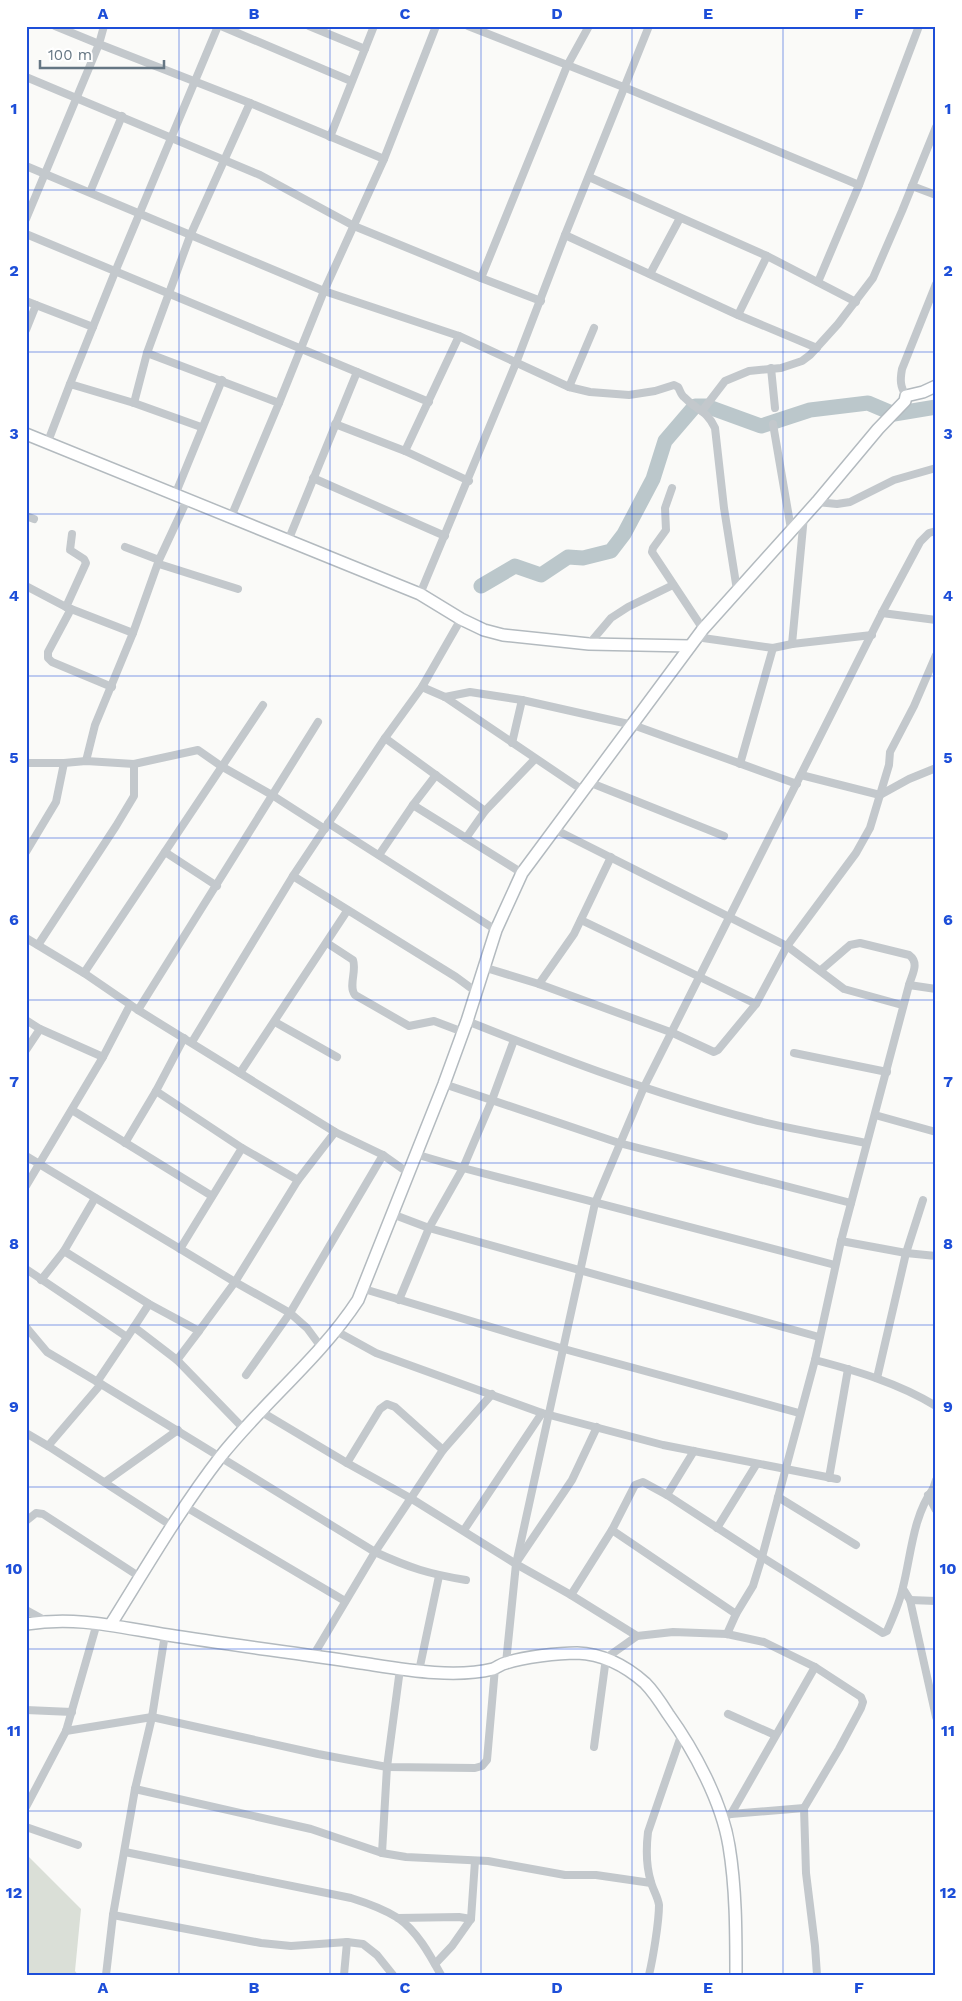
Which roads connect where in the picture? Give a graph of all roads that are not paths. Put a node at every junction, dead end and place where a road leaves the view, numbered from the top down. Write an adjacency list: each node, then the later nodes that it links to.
1 (55, 26): 11 (street)
2 (104, 26): 11 (street)
3 (219, 26): 15 (street); 16 (street)
4 (309, 26): 12 (street)
5 (374, 26): 12 (street)
6 (436, 26): 24 (street)
7 (468, 26): 13 (street)
8 (589, 26): 13 (street)
9 (649, 26): 17 (street)
10 (920, 26): 29 (street)
11 (99, 44): 16 (street); 18 (street)
12 (365, 49): 15 (street)
13 (567, 66): 17 (street); 43 (street)
14 (26, 77): 18 (street)
15 (351, 81): 23 (street)
16 (195, 82): 19 (street); 22 (street)
17 (626, 88): 28 (street); 29 (street)
18 (78, 98): 20 (street); 27 (street)
19 (250, 104): 23 (street); 25 (street)
20 (122, 116): 22 (street); 31 (street)
21 (936, 127): 30 (street)
22 (172, 137): 25 (street); 33 (street)
23 (330, 137): 24 (street)
24 (384, 159): 36 (street)
25 (226, 161): 36 (street); 39 (street)
26 (26, 166): 27 (street)
27 (46, 174): 31 (street); 35 (street)
28 (589, 178): 34 (street); 38 (street)
29 (859, 185): 44 (street)
30 (912, 186): 32 (street); 50 (street)
31 (90, 192): 33 (street)
32 (936, 195)
33 (140, 214): 39 (street); 41 (street)
34 (680, 218): 40 (street); 42 (street)
35 (26, 219)
36 (354, 226): 43 (street); 46 (street)
37 (26, 234): 41 (street)
38 (565, 235): 42 (street); 48 (street)
39 (190, 236): 46 (street); 47 (street)
40 (767, 256): 44 (street); 52 (street)
41 (115, 272): 47 (street); 53 (street)
42 (650, 274): 52 (street)
43 (481, 278): 48 (street)
44 (818, 282): 50 (street)
45 (936, 284): 67 (street)
46 (324, 290): 56 (street); 57 (street)
47 (169, 293): 57 (street); 59 (street)
48 (541, 300): 60 (street)
49 (26, 301): 51 (street)
50 (856, 302): 58 (street)
51 (36, 305): 53 (street); 55 (street)
52 (738, 315): 58 (street)
53 (93, 327): 64 (street)
54 (594, 328): 65 (street)
55 (26, 330)
56 (459, 336): 60 (street); 68 (street)
57 (301, 348): 62 (street); 70 (street)
58 (817, 348): 61 (street)
59 (147, 352): 63 (street); 69 (street)
60 (516, 363): 65 (street); 81 (street)
61 (771, 368): 71 (street); 72 (street)
62 (357, 372): 68 (street); 73 (street)
63 (222, 380): 70 (street); 75 (street)
64 (70, 384): 69 (street); 77 (street)
65 (569, 386): 72 (street)
66 (936, 386): 67 (street)
67 (905, 398): 85 (street)
68 (429, 402): 78 (street)
69 (134, 403): 75 (street)
70 (279, 403): 87 (street)
71 (775, 408)
72 (702, 411): 98 (street)
73 (335, 424): 78 (street); 80 (street)
74 (773, 424): 88 (street)
75 (201, 427): 83 (street)
76 (26, 434): 77 (street)
77 (47, 444): 83 (street)
78 (405, 451): 81 (street)
79 (936, 467): 85 (street)
80 (313, 478): 91 (street); 92 (street)
81 (469, 481): 91 (street)
82 (672, 488): 95 (street)
83 (175, 495): 84 (street)
84 (187, 500): 87 (street); 94 (street)
85 (817, 502): 86 (street)
86 (804, 515): 88 (street); 108 (street)
87 (231, 517): 92 (street)
88 (791, 529): 98 (street)
89 (936, 531): 101 (street)
90 (72, 534): 100 (street)
91 (445, 536): 99 (street)
92 (288, 540): 99 (street)
93 (125, 546): 94 (street)
94 (159, 562): 97 (street); 104 (street)
95 (673, 585): 106 (street); 107 (street)
96 (26, 586): 100 (street)
97 (238, 589)
98 (737, 590): 106 (street)
99 (420, 594): 102 (street)
100 (68, 608): 104 (street); 112 (street)
101 (882, 613): 103 (street); 105 (street)
102 (461, 619): 107 (street); 113 (street)
103 (936, 620)
104 (133, 633): 112 (street)
105 (872, 636): 108 (street); 130 (street)
106 (696, 637): 107 (street); 109 (street); 118 (street)
107 (588, 644)
108 (792, 644): 109 (street)
109 (774, 648): 126 (street)
110 (936, 655): 111 (street)
111 (933, 668): 134 (street)
112 (112, 686): 122 (street)
113 (422, 687): 114 (street); 119 (street)
114 (445, 697): 115 (street); 120 (street)
115 (522, 700): 118 (street); 120 (street)
116 (263, 705): 127 (street)
117 (318, 722): 133 (street)
118 (633, 724): 126 (street); 132 (street)
119 (385, 738): 129 (street); 137 (street)
120 (512, 743): 121 (street)
121 (535, 759): 132 (street); 136 (street)
122 (86, 762): 124 (street); 125 (street)
123 (26, 763): 124 (street)
124 (64, 764): 141 (street)
125 (134, 764): 127 (street); 154 (street)
126 (740, 764): 131 (street)
127 (221, 766): 133 (street); 142 (street)
128 (936, 768): 134 (street)
129 (436, 775): 135 (street); 136 (street)
130 (801, 775): 131 (street); 134 (street)
131 (797, 784): 149 (street)
132 (588, 787): 138 (street); 139 (street)
133 (272, 795): 137 (street); 147 (street)
134 (880, 795): 155 (street)
135 (414, 805): 140 (street); 143 (street)
136 (485, 811): 140 (street)
137 (326, 826): 143 (street); 146 (street)
138 (554, 829): 144 (street); 145 (street)
139 (724, 836)
140 (466, 838): 145 (street)
141 (26, 852)
142 (166, 852): 147 (street); 158 (street)
143 (379, 855): 151 (street)
144 (611, 857): 149 (street); 150 (street)
145 (522, 874): 151 (street)
146 (294, 876): 148 (street); 175 (street)
147 (216, 886): 167 (street)
148 (347, 911): 153 (street); 163 (street)
149 (730, 917): 155 (street); 159 (street)
150 (582, 920): 159 (street); 160 (street)
151 (496, 930): 156 (street)
152 (26, 938): 154 (street)
153 (327, 943): 169 (street); 170 (street)
154 (38, 945): 158 (street)
155 (787, 946): 157 (street); 164 (street)
156 (484, 967): 160 (street); 163 (street)
157 (822, 970): 161 (street); 166 (street)
158 (84, 973): 165 (street)
159 (701, 976): 164 (street); 172 (street)
160 (539, 984): 172 (street)
161 (909, 985): 162 (street); 166 (street)
162 (936, 989)
163 (475, 991): 170 (street)
164 (756, 1004): 172 (street)
165 (130, 1005): 167 (street); 178 (street)
166 (902, 1005): 180 (street)
167 (138, 1010): 173 (street)
168 (26, 1020): 171 (street)
169 (275, 1022): 179 (street); 181 (street)
170 (465, 1026): 174 (street); 182 (street)
171 (40, 1028): 176 (street); 178 (street)
172 (673, 1033): 183 (street)
173 (184, 1038): 175 (street); 184 (street)
174 (514, 1040): 183 (street); 185 (street)
175 (192, 1042): 181 (street)
176 (26, 1050)
177 (794, 1053): 180 (street)
178 (103, 1057): 186 (street)
179 (337, 1057)
180 (887, 1072): 187 (street)
181 (240, 1073): 188 (street)
182 (444, 1084): 185 (street); 194 (street)
183 (644, 1087): 191 (street); 192 (street)
184 (156, 1091): 190 (street); 193 (street)
185 (492, 1100): 191 (street); 198 (street)
186 (72, 1110): 190 (street); 197 (street)
187 (875, 1115): 189 (street); 192 (street)
188 (335, 1132): 195 (street); 200 (street)
189 (936, 1132)
190 (124, 1143): 202 (street)
191 (619, 1143): 205 (street); 206 (street)
192 (866, 1144): 206 (street)
193 (242, 1148): 200 (street); 202 (street)
194 (415, 1154): 198 (street); 199 (street)
195 (383, 1155): 199 (street); 222 (street)
196 (26, 1156): 197 (street)
197 (41, 1164): 201 (street); 203 (street)
198 (464, 1168): 205 (street); 208 (street)
199 (407, 1172): 207 (street)
200 (298, 1180): 218 (street)
201 (26, 1186)
202 (212, 1196): 210 (street)
203 (95, 1198): 210 (street); 211 (street)
204 (923, 1200): 212 (street)
205 (595, 1202): 214 (street); 216 (street)
206 (851, 1203): 209 (street)
207 (392, 1214): 208 (street); 219 (street)
208 (429, 1228): 216 (street); 220 (street)
209 (841, 1241): 212 (street); 214 (street)
210 (180, 1249): 218 (street)
211 (64, 1251): 217 (street); 221 (street)
212 (906, 1253): 213 (street); 235 (street)
213 (936, 1256)
214 (835, 1265): 228 (street)
215 (26, 1270): 217 (street)
216 (581, 1271): 228 (street); 230 (street)
217 (41, 1280): 227 (street)
218 (234, 1282): 222 (street); 225 (street)
219 (364, 1289): 220 (street); 226 (street)
220 (399, 1300): 230 (street)
221 (149, 1304): 224 (street); 225 (street)
222 (290, 1312): 229 (street); 234 (street)
223 (26, 1327): 236 (street)
224 (134, 1327): 227 (street); 231 (street)
225 (199, 1331): 231 (street)
226 (336, 1331): 229 (street); 237 (street)
227 (127, 1337): 236 (street)
228 (819, 1337): 232 (street)
229 (321, 1347): 239 (street)
230 (564, 1349): 240 (street); 241 (street)
231 (177, 1360): 243 (street)
232 (814, 1360): 233 (street); 240 (street)
233 (848, 1369): 235 (street); 252 (street)
234 (246, 1374)
235 (877, 1378): 238 (street)
236 (99, 1383): 244 (street); 246 (street)
237 (492, 1394): 241 (street); 247 (street)
238 (936, 1406)
239 (260, 1411): 243 (street); 250 (street)
240 (799, 1413): 252 (street)
241 (546, 1414): 242 (street); 264 (street); 269 (street)
242 (597, 1427): 248 (street); 269 (street)
243 (244, 1429): 249 (street)
244 (178, 1430): 249 (street); 254 (street)
245 (26, 1432): 246 (street)
246 (48, 1446): 254 (street)
247 (443, 1450): 250 (street); 258 (street)
248 (694, 1451): 251 (street); 256 (street)
249 (221, 1457): 259 (street); 267 (street)
250 (347, 1463): 258 (street)
251 (756, 1465): 252 (street); 263 (street)
252 (784, 1470): 257 (street)
253 (936, 1480): 255 (street)
254 (105, 1482): 262 (street)
255 (932, 1491): 260 (street); 273 (street)
256 (667, 1495): 263 (street); 265 (street)
257 (778, 1497): 266 (street); 268 (street)
258 (412, 1499): 264 (street); 267 (street)
259 (186, 1508): 262 (street); 276 (street)
260 (936, 1510)
261 (26, 1521): 271 (street)
262 (172, 1526): 271 (street)
263 (717, 1528): 268 (street)
264 (464, 1530): 269 (street)
265 (612, 1530): 274 (street); 279 (street)
266 (856, 1544)
267 (376, 1552): 270 (street); 276 (street)
268 (762, 1558): 273 (street); 279 (street)
269 (516, 1564): 274 (street); 289 (street)
270 (438, 1576): 272 (street); 293 (street)
271 (140, 1578): 283 (street)
272 (466, 1580)
273 (903, 1589): 275 (street)
274 (571, 1595): 286 (street)
275 (910, 1600): 277 (street); 298 (street)
276 (345, 1601): 287 (street)
277 (936, 1601)
278 (26, 1610): 280 (street)
279 (736, 1614): 285 (street)
280 (47, 1621): 281 (street); 282 (street)
281 (97, 1623): 283 (street); 295 (street)
282 (26, 1624)
283 (111, 1624): 284 (street)
284 (165, 1634): 287 (street); 297 (street)
285 (728, 1634): 286 (street); 291 (street)
286 (637, 1636): 288 (street)
287 (313, 1656): 292 (street)
288 (606, 1658): 289 (street); 300 (street); 302 (street)
289 (506, 1663): 290 (street)
290 (495, 1668): 293 (street); 303 (street)
291 (815, 1668): 301 (street); 306 (street)
292 (400, 1669): 293 (street); 303 (street)
293 (419, 1671)
294 (26, 1710): 295 (street)
295 (72, 1712): 299 (street)
296 (728, 1714): 301 (street)
297 (152, 1717): 299 (street); 303 (street); 304 (street)
298 (936, 1717)
299 (66, 1731): 305 (street)
300 (682, 1733): 307 (street); 313 (street)
301 (775, 1735): 307 (street)
302 (594, 1747)
303 (387, 1767): 311 (street)
304 (135, 1789): 310 (street); 311 (street)
305 (26, 1807)
306 (804, 1808): 307 (street); 325 (street)
307 (727, 1815): 324 (street)
308 (26, 1827): 309 (street)
309 (78, 1845)
310 (125, 1852): 314 (street); 315 (street)
311 (382, 1853): 312 (street)
312 (475, 1861): 313 (street); 316 (street)
313 (651, 1883): 323 (street)
314 (113, 1915): 317 (street); 319 (street)
315 (398, 1918): 316 (street); 318 (street)
316 (471, 1919): 318 (street)
317 (347, 1942): 320 (street); 321 (street)
318 (435, 1964): 322 (street)
319 (106, 1975)
320 (344, 1975)
321 (394, 1975)
322 (441, 1975)
323 (649, 1975)
324 (736, 1975)
325 (817, 1975)

